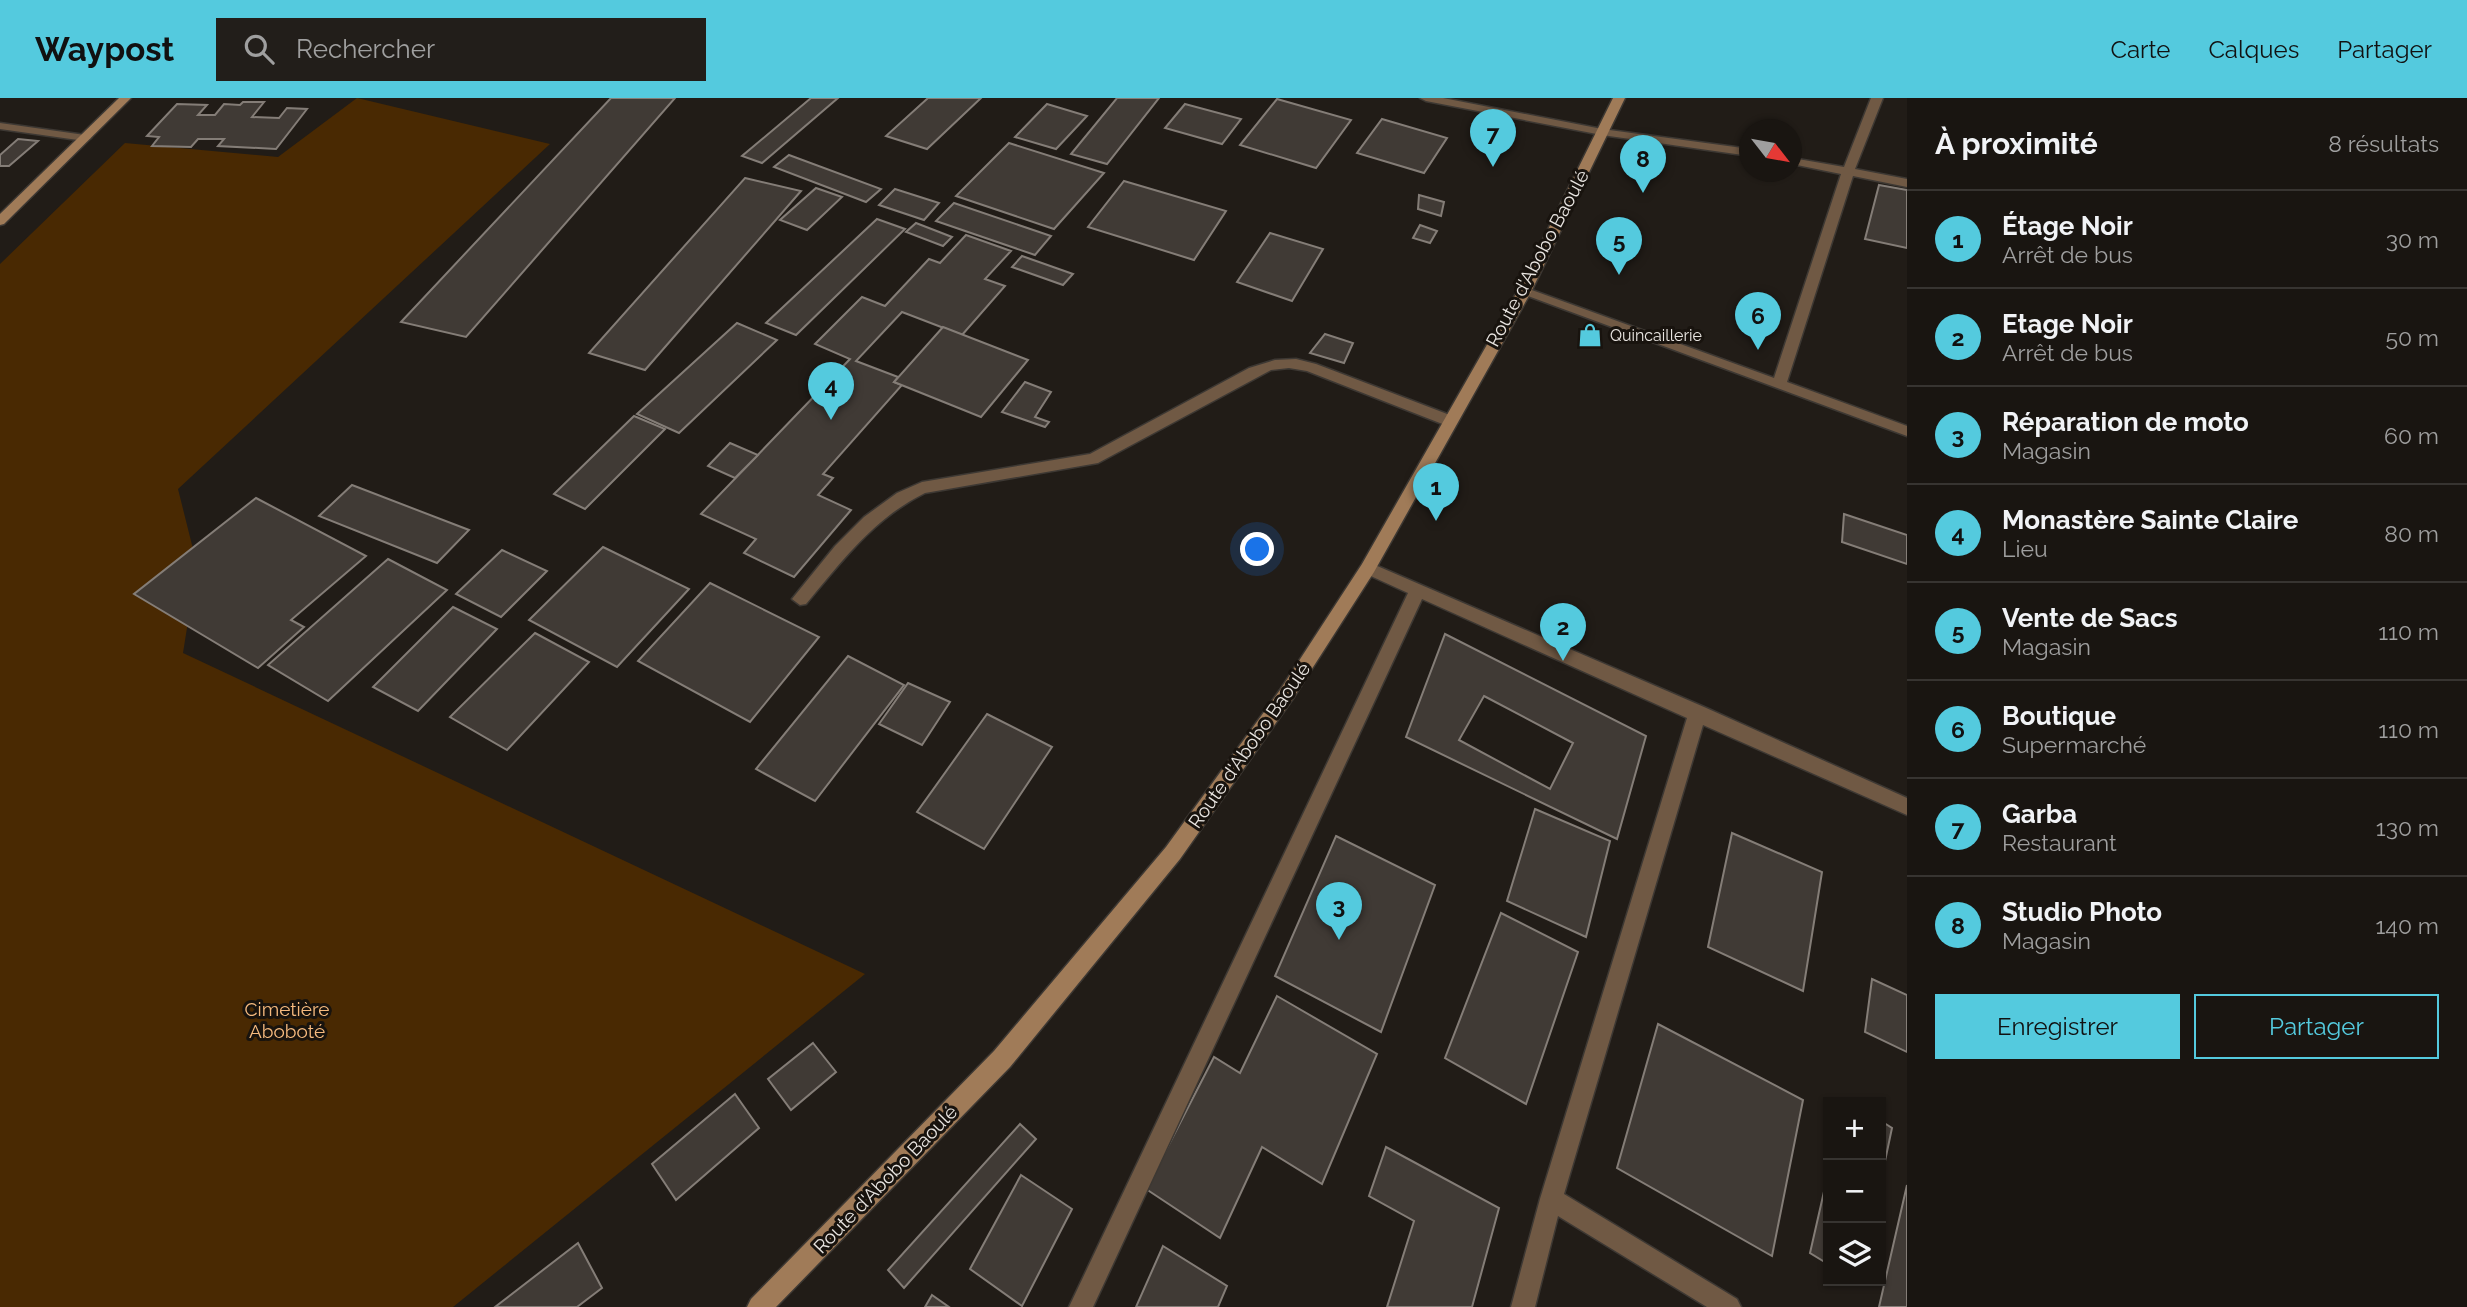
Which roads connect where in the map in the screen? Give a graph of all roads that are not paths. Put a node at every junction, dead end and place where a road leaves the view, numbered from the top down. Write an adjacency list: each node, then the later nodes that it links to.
1 (125, 98): 7 (main road)
2 (1426, 98): 6 (street)
3 (1619, 98): 6 (main road, Route d'Abobo Baoulé)
4 (1877, 98): 10 (street)
5 (0, 127): 7 (street)
6 (1602, 132): 8 (street); 13 (main road, Route d'Abobo Baoulé)
7 (85, 138): 12 (main road)
8 (1739, 152)
9 (1802, 163): 10 (street)
10 (1848, 172): 11 (street); 14 (street)
11 (1907, 183)
12 (0, 221)
13 (1524, 292): 14 (street); 15 (main road, Route d'Abobo Baoulé)
14 (1779, 385): 16 (street)
15 (1450, 421): 17 (main road, Route d'Abobo Baoulé); 19 (street)
16 (1907, 431)
17 (1368, 568): 18 (street); 23 (main road, Route d'Abobo Baoulé)
18 (1418, 590): 20 (street); 24 (street)
19 (800, 599)
20 (1698, 712): 21 (street); 22 (street)
21 (1907, 807)
22 (1551, 1199): 25 (street); 26 (street)
23 (759, 1307)
24 (1081, 1307)
25 (1523, 1307)
26 (1729, 1307)

